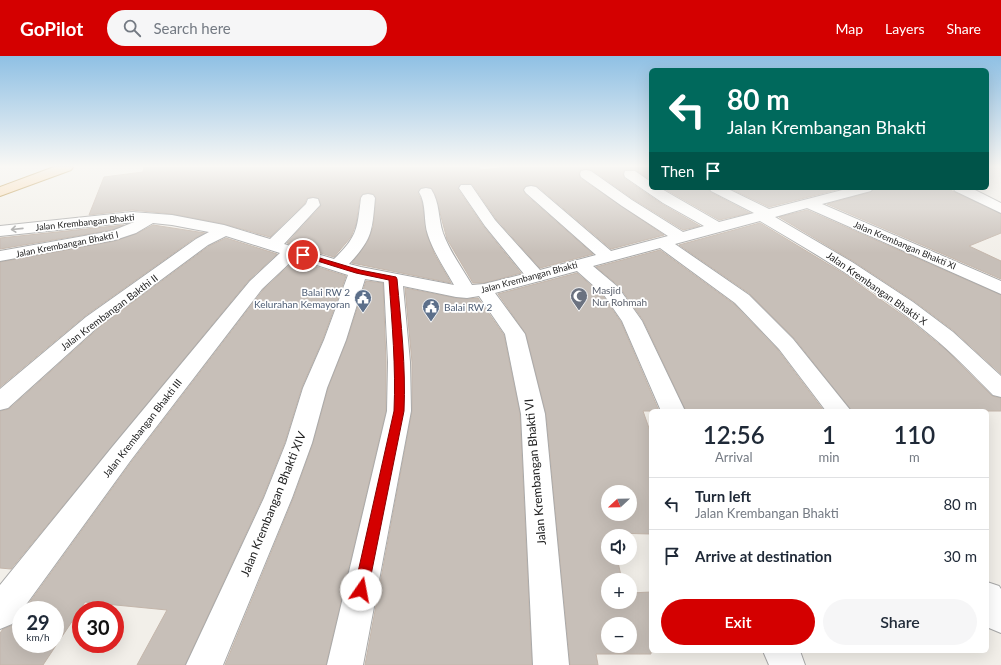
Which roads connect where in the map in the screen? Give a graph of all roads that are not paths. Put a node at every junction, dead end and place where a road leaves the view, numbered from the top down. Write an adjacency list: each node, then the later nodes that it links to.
1 (428, 195): 28 (street, Jalan Krembangan Bhakti VI)
2 (471, 195): 25 (street)
3 (537, 195): 21 (street)
4 (615, 195): 18 (street)
5 (661, 195): 15 (street)
6 (729, 195): 13 (street, Jalan Krembangan Bhakti X)
7 (838, 195): 9 (street, Jalan Krembangan Bhakti)
8 (975, 195): 12 (street)
9 (809, 197): 13 (street, Jalan Krembangan Bhakti); 27 (street, Jalan Krembangan Bhakti XI)
10 (368, 198): 23 (street)
11 (313, 202): 19 (street, Jalan Krembangan Bhakti III)
12 (1001, 208)
13 (764, 215): 15 (street, Jalan Krembangan Bhakti); 29 (street, Jalan Krembangan Bhakti X)
14 (154, 218): 16 (street, Jalan Krembangan Bhakti); 17 (street, Jalan Krembangan Bhakti, one-way to 17); 20 (street, Jalan Krembangan Bhakti I)
15 (716, 227): 18 (street, Jalan Krembangan Bhakti)
16 (224, 230): 19 (street, Jalan Krembangan Bhakti); 30 (street, Jalan Krembangan Bakthi II)
17 (0, 231)
18 (671, 239): 21 (street, Jalan Krembangan Bhakti); 32 (street)
19 (282, 249): 23 (street, Jalan Krembangan Bhakti); 34 (street, Jalan Krembangan Bhakti III)
20 (0, 256)
21 (607, 256): 22 (street, Jalan Krembangan Bhakti)
22 (580, 264): 25 (street, Jalan Krembangan Bhakti); 31 (street)
23 (338, 266): 24 (street, Jalan Krembangan Bhakti)
24 (358, 272): 26 (street, Jalan Krembangan Bhakti); 37 (street, Jalan Krembangan Bhakti XIV)
25 (535, 275): 28 (street, Jalan Krembangan Bhakti)
26 (393, 279): 28 (street, Jalan Krembangan Bhakti); 38 (street)
27 (1001, 288)
28 (476, 291): 39 (street, Jalan Krembangan Bhakti VI)
29 (1001, 389)
30 (0, 402)
31 (672, 409)
32 (836, 409)
33 (989, 601): 35 (street)
34 (0, 612)
35 (1001, 616)
36 (782, 653): 40 (street)
37 (204, 665)
38 (345, 665)
39 (551, 665)
40 (787, 665)

